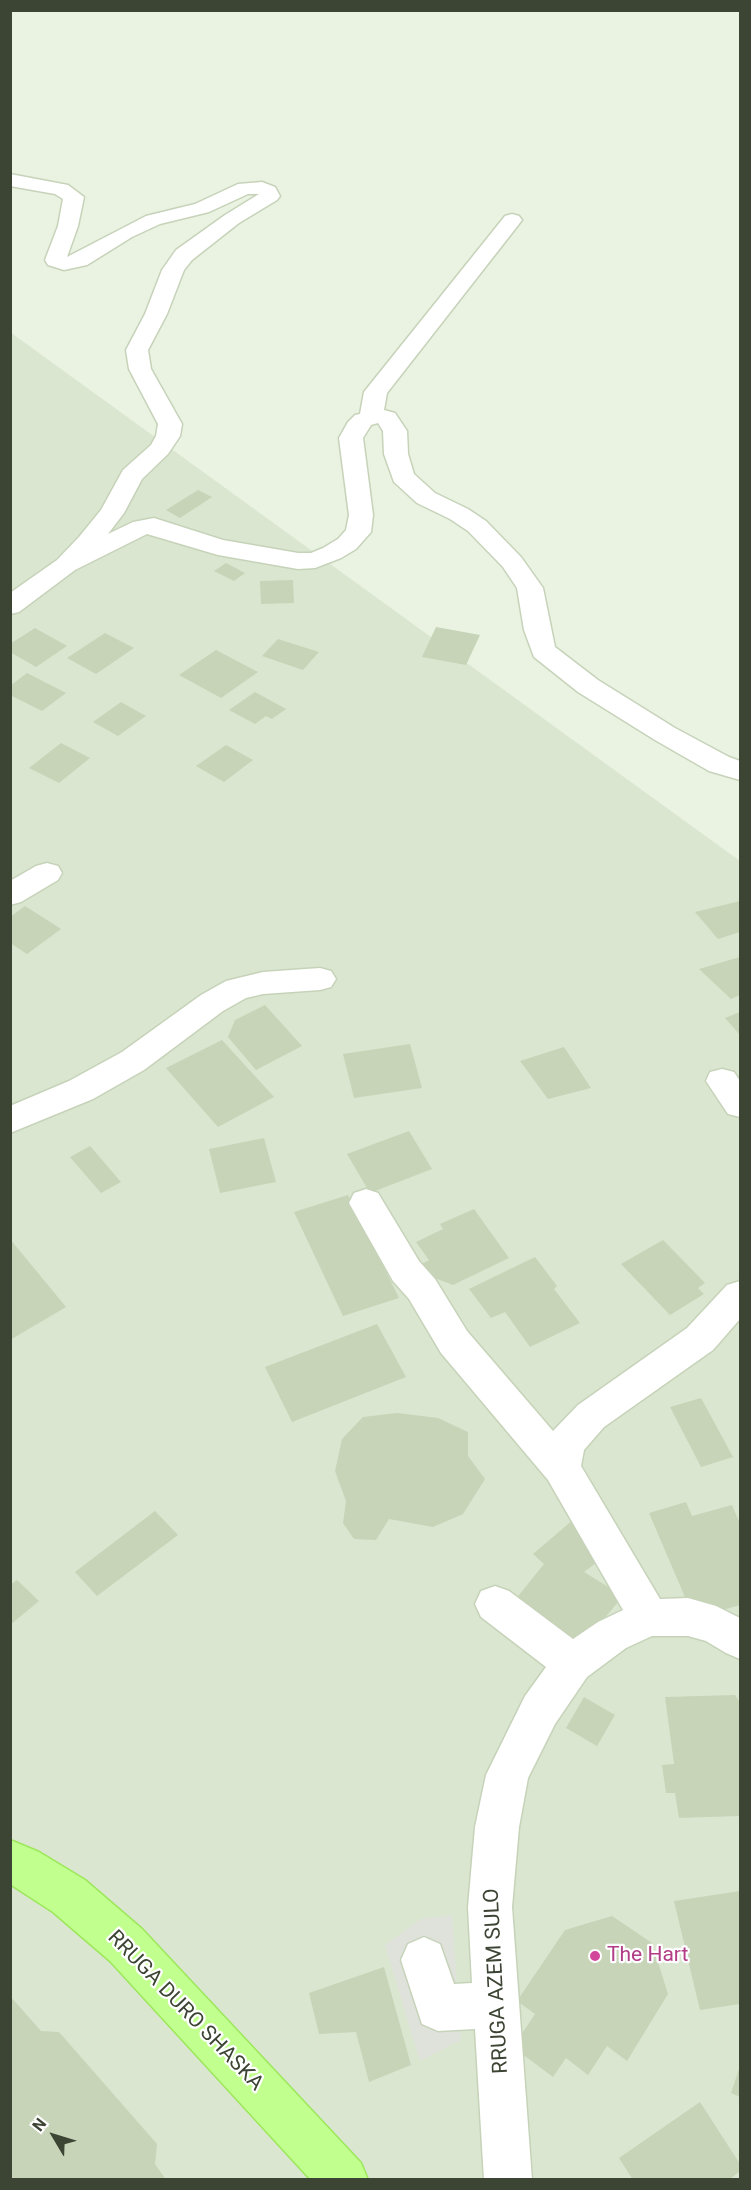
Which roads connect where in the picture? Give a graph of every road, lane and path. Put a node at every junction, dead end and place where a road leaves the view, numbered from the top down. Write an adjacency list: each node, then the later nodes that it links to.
1 (10, 180): 4 (street)
2 (512, 220): 3 (street)
3 (371, 416): 4 (street); 6 (street)
4 (66, 565): 5 (street)
5 (10, 606)
6 (741, 771)
7 (47, 873): 8 (street)
8 (10, 895)
9 (320, 979): 10 (street)
10 (10, 1120)
11 (366, 1203): 13 (street)
12 (741, 1295): 13 (street)
13 (562, 1468): 15 (street)
14 (495, 1604): 17 (street)
15 (649, 1618): 16 (street, RRUGA AZEM SULO); 17 (street, RRUGA AZEM SULO)
16 (741, 1640)
17 (573, 1664): 20 (street, RRUGA AZEM SULO)
18 (15, 1870): 21 (main road, RRUGA DURO SHASKA)
19 (424, 1960): 20 (street)
20 (496, 2005): 22 (street, RRUGA AZEM SULO)
21 (344, 2180)
22 (508, 2180)

